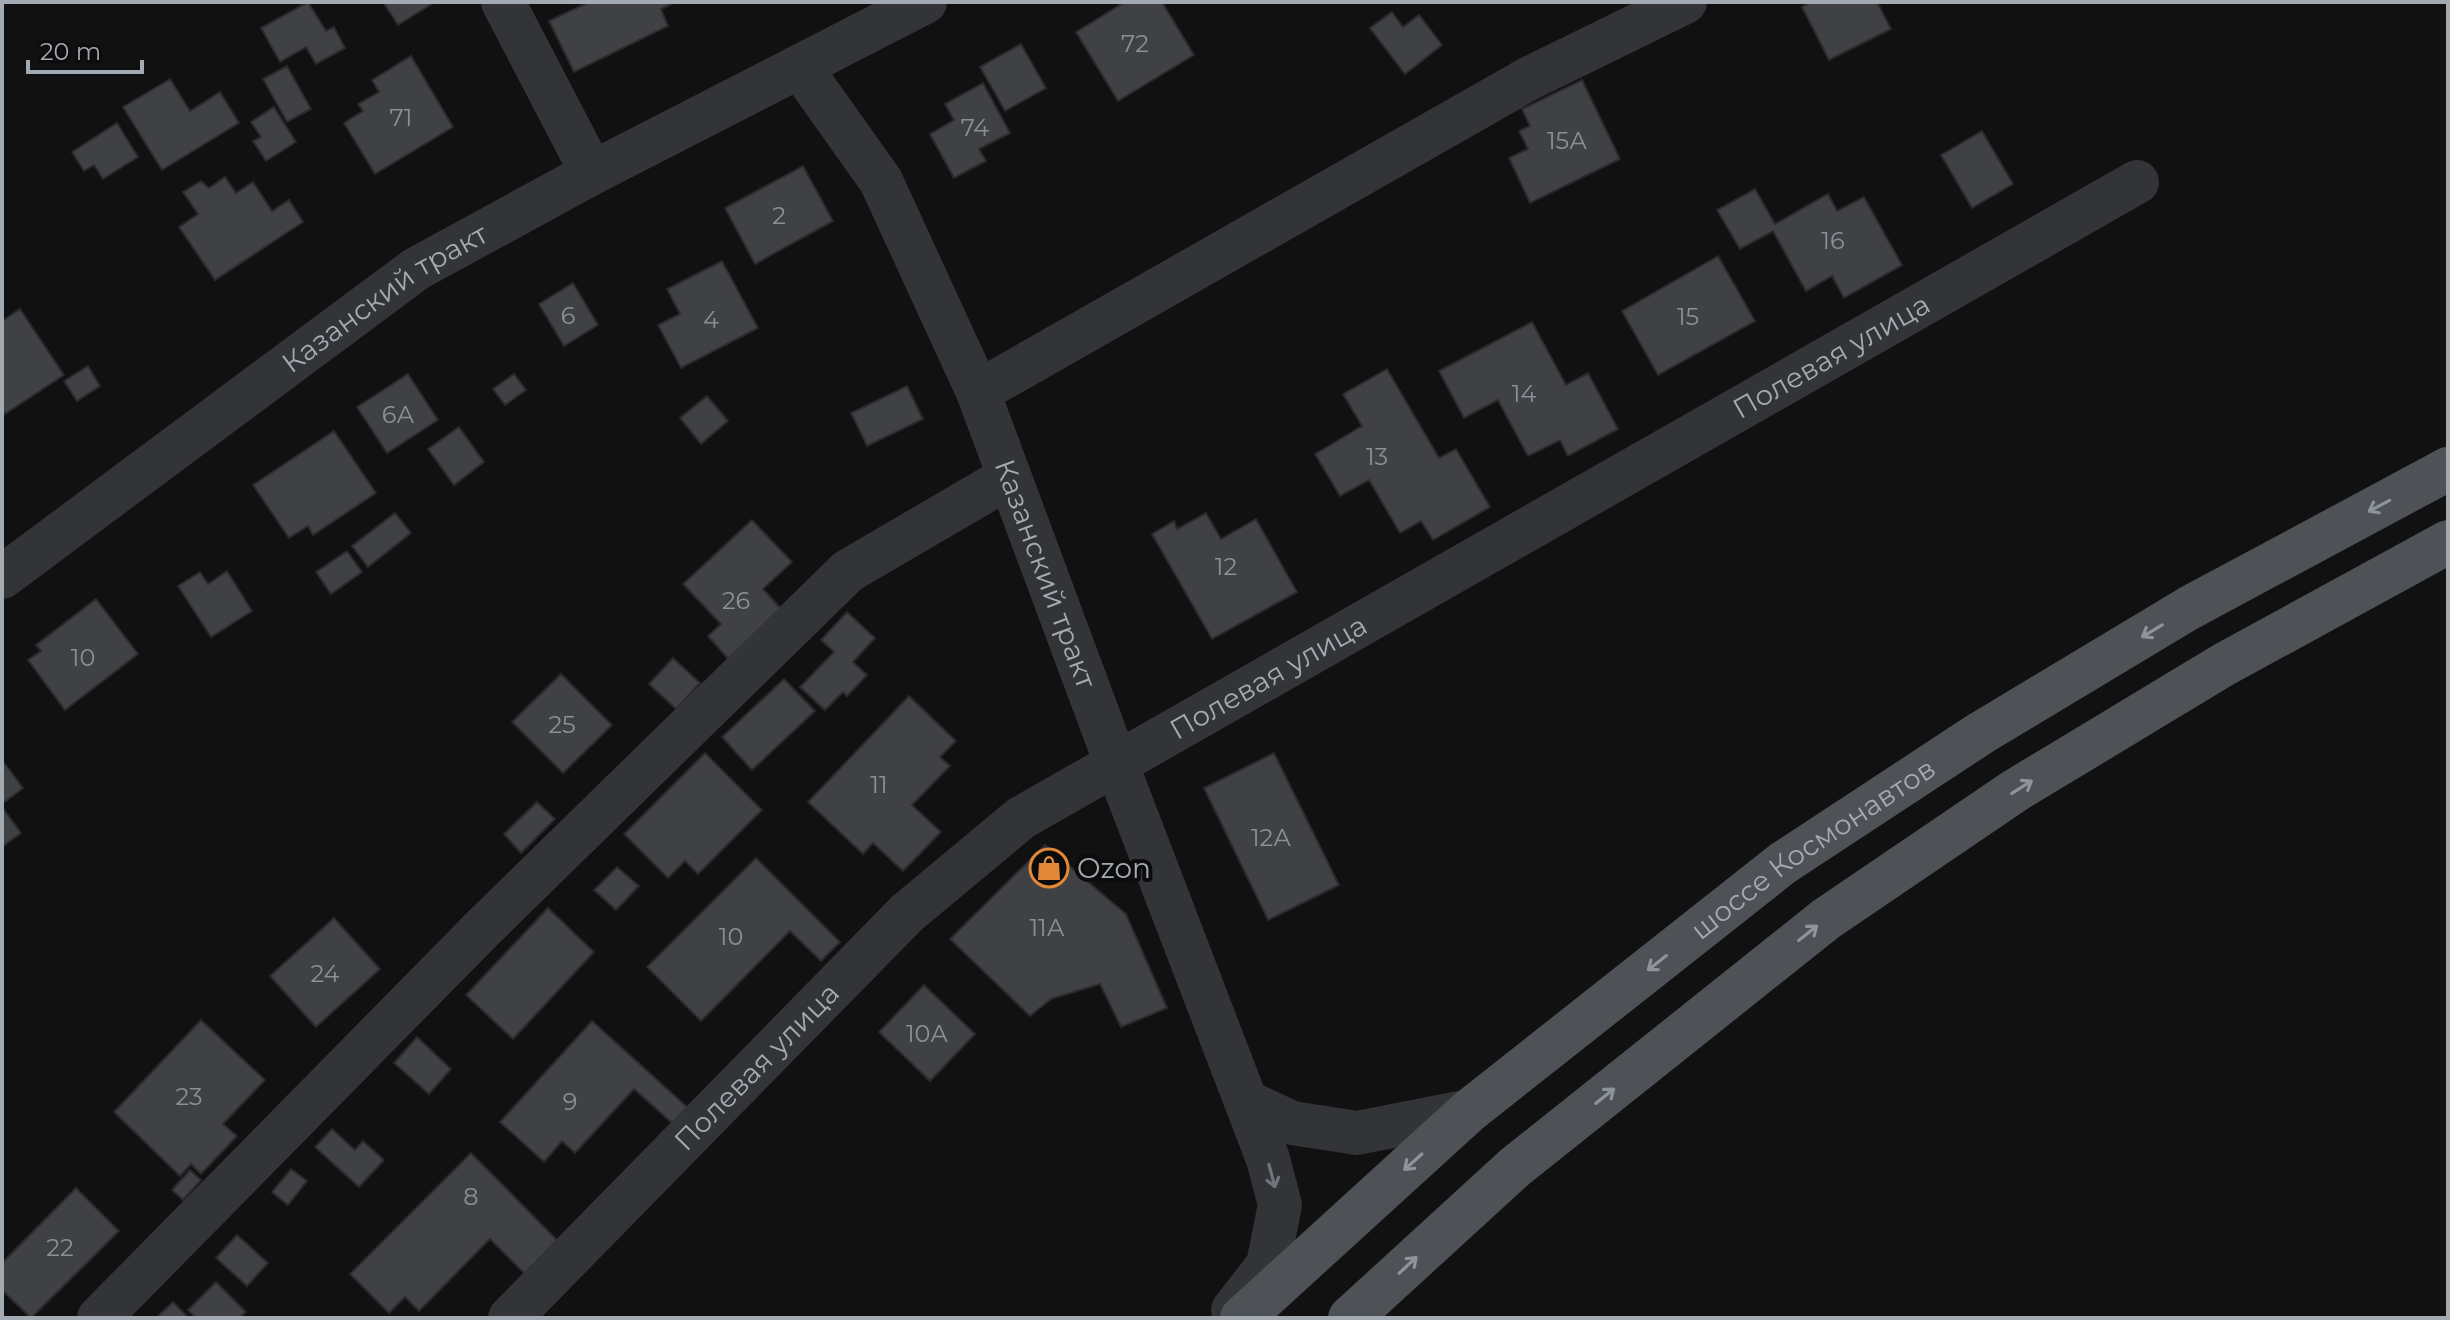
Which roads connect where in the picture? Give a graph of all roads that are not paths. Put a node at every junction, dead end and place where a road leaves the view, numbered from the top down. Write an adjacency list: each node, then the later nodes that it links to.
1 (503, 2): 5 (street)
2 (925, 2): 4 (street, Казанский тракт)
3 (1685, 2): 7 (street)
4 (800, 67): 5 (street, Казанский тракт); 7 (street, Казанский тракт)
5 (592, 173): 11 (street, Казанский тракт)
6 (2137, 182): 12 (street, Полевая улица)
7 (978, 392): 9 (street, Казанский тракт)
8 (2448, 469): 14 (main road, шоссе Космонавтов, one-way to 14)
9 (1009, 477): 12 (street, Казанский тракт); 15 (street)
10 (2448, 542): 19 (main road, one-way to 10)
11 (2, 577)
12 (1116, 763): 13 (street, Казанский тракт); 16 (street, Полевая улица)
13 (1247, 1102): 14 (street); 17 (street, Казанский тракт, one-way to 17)
14 (1469, 1111): 18 (main road, шоссе Космонавтов, one-way to 18)
15 (99, 1318)
16 (510, 1318)
17 (1226, 1318)
18 (1242, 1318)
19 (1350, 1318)

